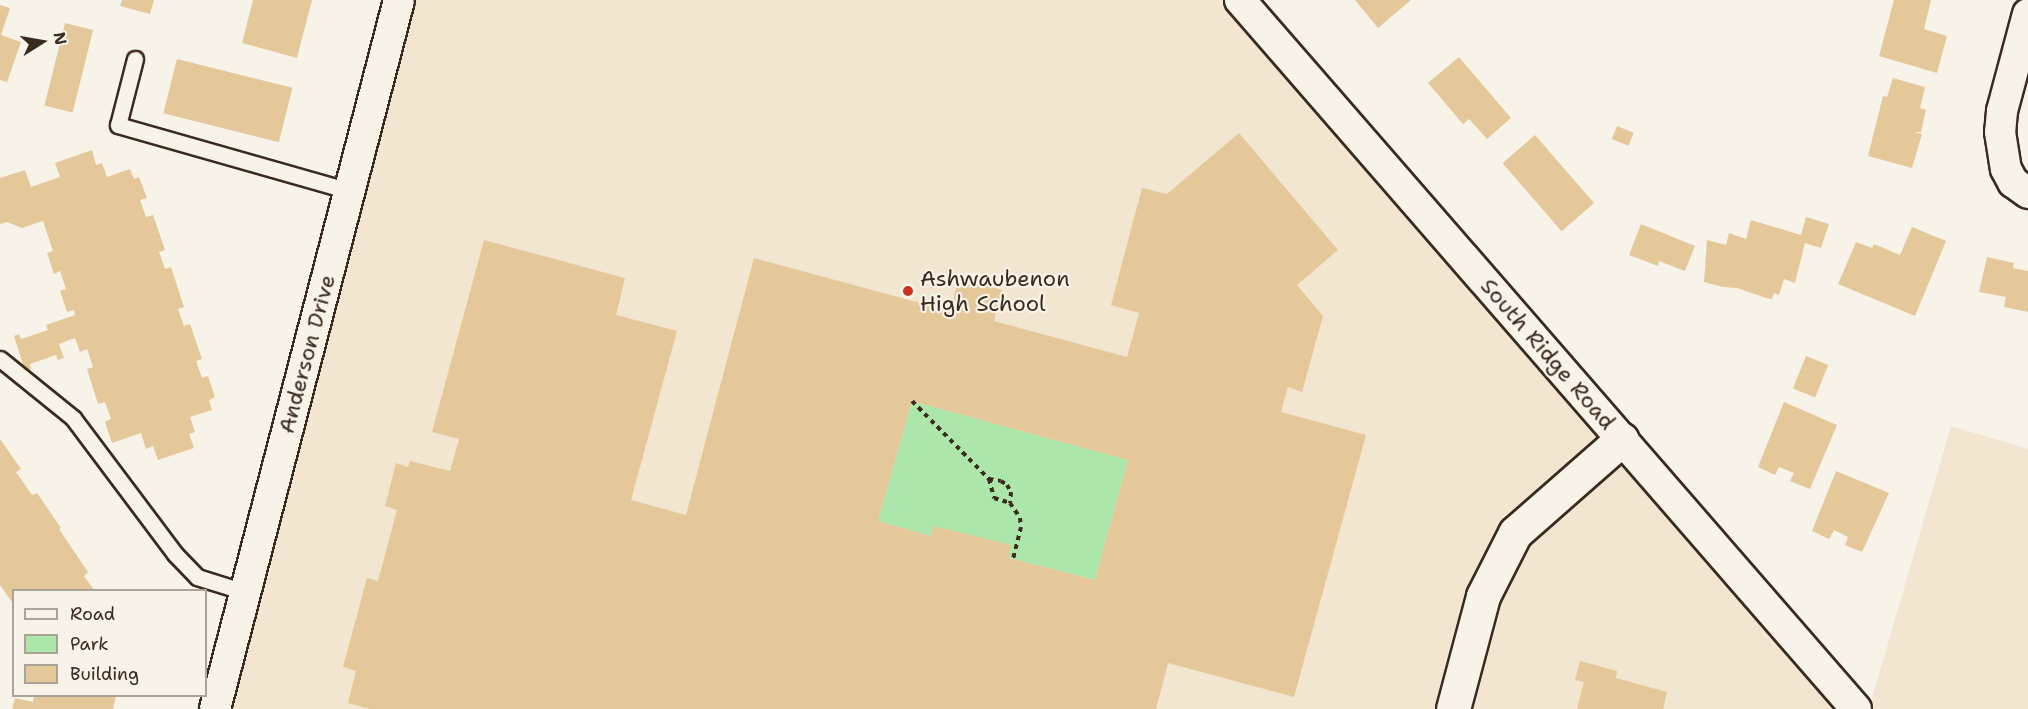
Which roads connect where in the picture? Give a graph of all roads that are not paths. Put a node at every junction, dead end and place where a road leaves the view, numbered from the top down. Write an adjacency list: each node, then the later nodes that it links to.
1 (399, 0): 5 (street, Anderson Drive)
2 (1242, 1): 8 (street, South Ridge Road)
3 (2028, 14): 6 (street)
4 (135, 59): 5 (lane)
5 (350, 191): 9 (street, Anderson Drive)
6 (2028, 193)
7 (0, 359): 9 (lane)
8 (1622, 440): 11 (street); 12 (street, South Ridge Road)
9 (245, 592): 10 (street, Anderson Drive)
10 (218, 708)
11 (1453, 709)
12 (1856, 709)

